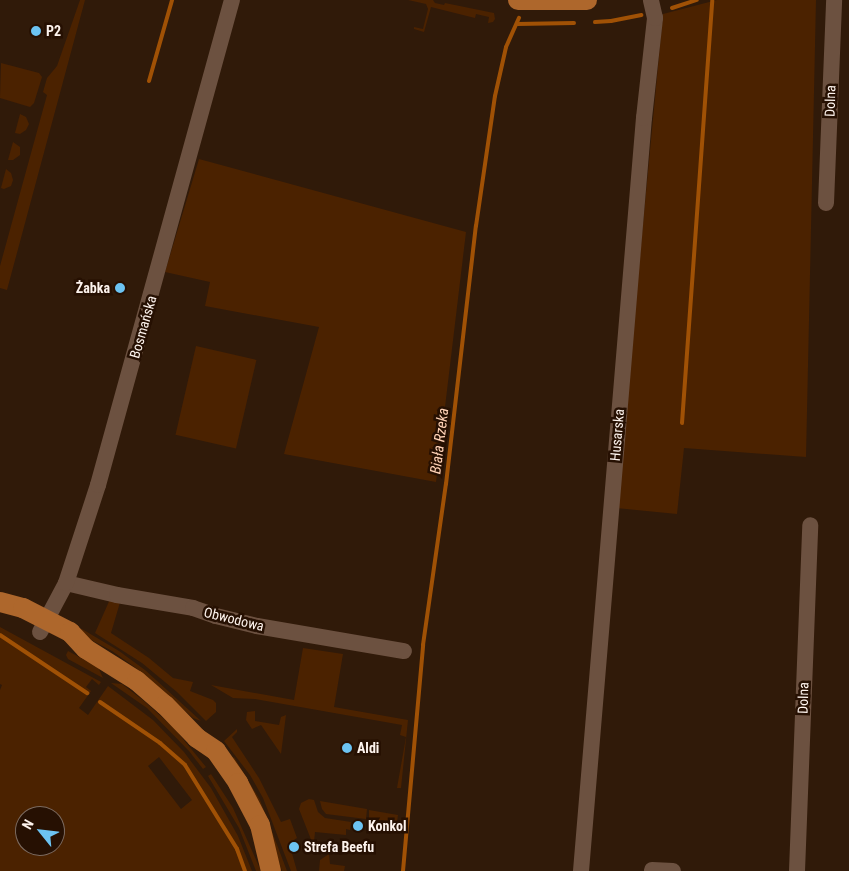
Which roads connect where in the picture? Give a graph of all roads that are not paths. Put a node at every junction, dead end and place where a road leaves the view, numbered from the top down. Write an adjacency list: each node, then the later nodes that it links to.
1 (237, 0): 6 (street, Bosmańska)
2 (520, 0): 3 (main road)
3 (587, 0)
4 (651, 0): 15 (street, Husarska)
5 (834, 0): 7 (street, Dolna)
6 (230, 8): 9 (street, Bosmańska)
7 (826, 203)
8 (810, 525): 17 (street, Dolna)
9 (66, 583): 11 (street, Bosmańska); 12 (street, Obwodowa)
10 (0, 603): 11 (main road)
11 (44, 626): 13 (main road)
12 (404, 652)
13 (269, 864)
14 (652, 870): 16 (street)
15 (581, 871)
16 (673, 871)
17 (797, 871)

